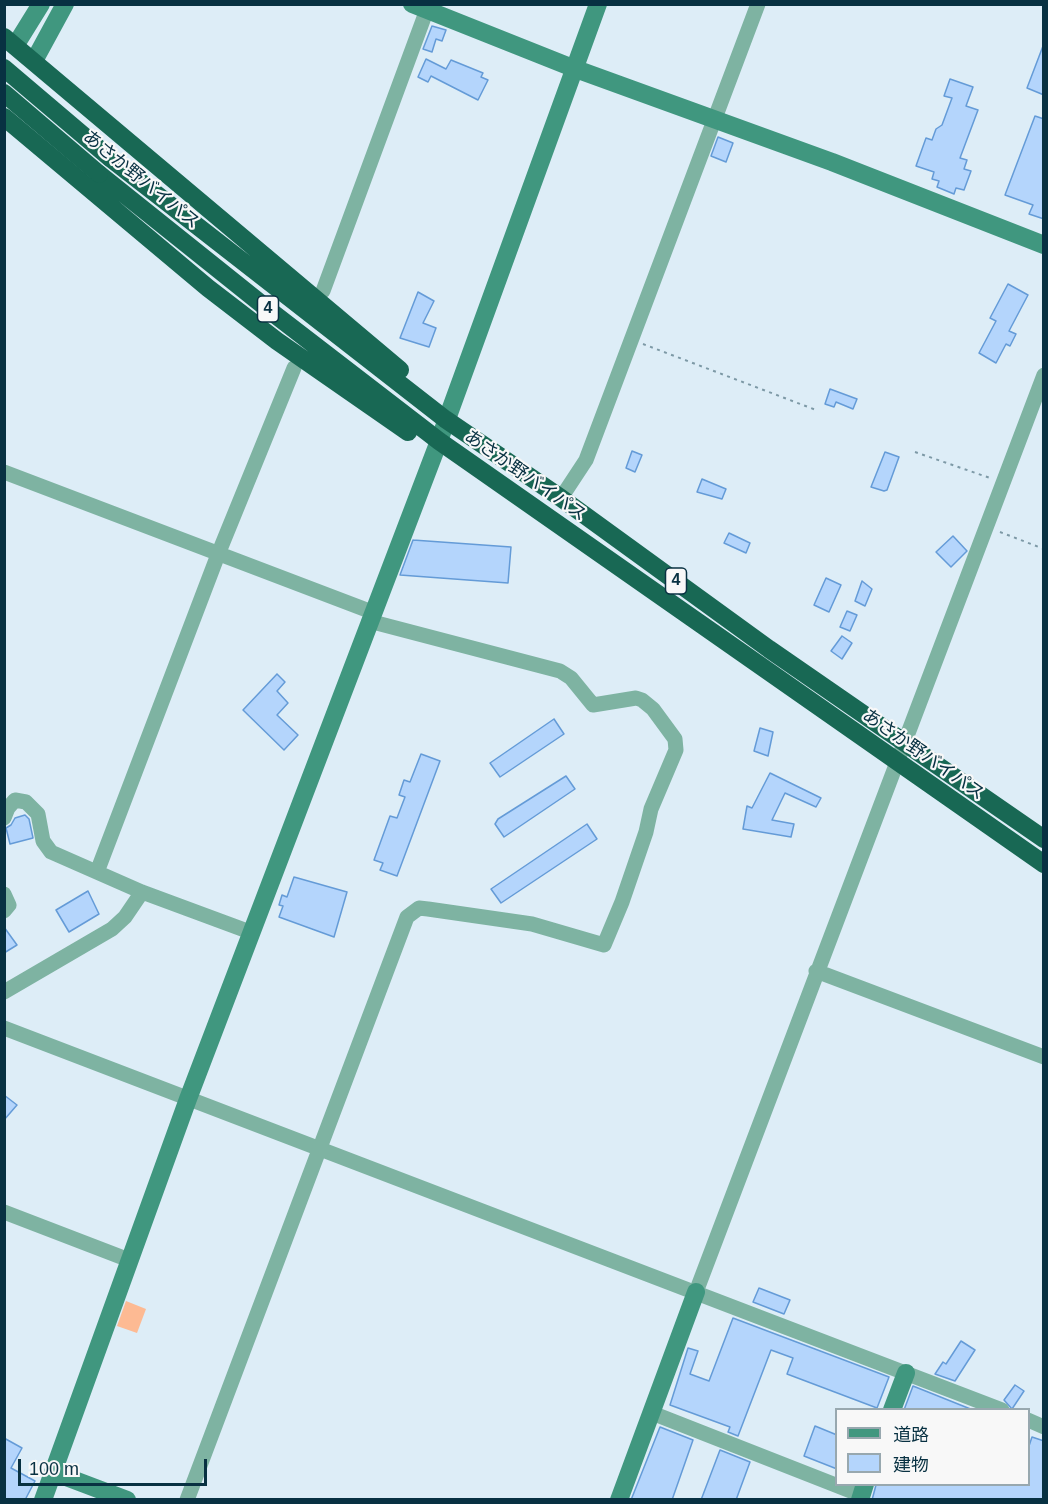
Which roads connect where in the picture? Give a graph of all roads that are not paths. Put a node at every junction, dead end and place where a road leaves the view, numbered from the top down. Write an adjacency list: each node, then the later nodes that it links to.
1 (41, 4): 6 (street)
2 (65, 4): 7 (street)
3 (598, 4): 9 (street)
4 (758, 4): 12 (street)
5 (422, 6): 9 (street); 14 (street)
6 (10, 42): 7 (highway)
7 (34, 62): 14 (highway)
8 (4, 68): 17 (highway, あさか野バイパス / 4, bridge)
9 (573, 68): 12 (street); 17 (street)
10 (4, 93): 18 (highway, あさか野バイパス / 4, bridge)
11 (4, 117): 18 (highway)
12 (714, 120): 13 (street); 20 (street)
13 (1044, 245)
14 (321, 297): 17 (highway, 4)
15 (294, 368): 21 (street)
16 (1044, 375): 23 (street)
17 (445, 419): 18 (street); 20 (highway, あさか野バイパス / 4)
18 (439, 441): 22 (street); 24 (highway, あさか野バイパス / 4)
19 (4, 472): 21 (street)
20 (561, 498): 23 (highway, あさか野バイパス / 4)
21 (219, 552): 22 (street); 28 (street)
22 (371, 616): 32 (street); 38 (street)
23 (905, 745): 24 (street); 26 (highway, あさか野バイパス / 4)
24 (897, 762): 27 (highway, あさか野バイパス / 4); 33 (street)
25 (4, 818): 28 (street)
26 (1044, 839)
27 (1044, 864)
28 (97, 872): 29 (street)
29 (142, 892): 32 (street); 34 (street)
30 (4, 894): 31 (street)
31 (4, 911)
32 (250, 932): 37 (street)
33 (816, 971): 36 (street); 41 (street)
34 (4, 992)
35 (4, 1028): 37 (street)
36 (1044, 1058)
37 (188, 1099): 38 (street); 40 (street)
38 (319, 1149): 41 (street); 54 (street)
39 (4, 1212): 40 (street)
40 (129, 1260): 48 (street)
41 (696, 1292): 42 (street); 45 (street)
42 (906, 1373): 43 (street); 44 (street)
43 (893, 1408)
44 (997, 1408)
45 (652, 1413): 49 (street); 55 (street)
46 (1030, 1420): 47 (street)
47 (1044, 1427)
48 (53, 1472): 52 (street); 53 (street)
49 (835, 1483)
50 (844, 1486): 51 (street)
51 (862, 1493)
52 (43, 1500)
53 (127, 1500)
54 (187, 1500)
55 (619, 1500)

